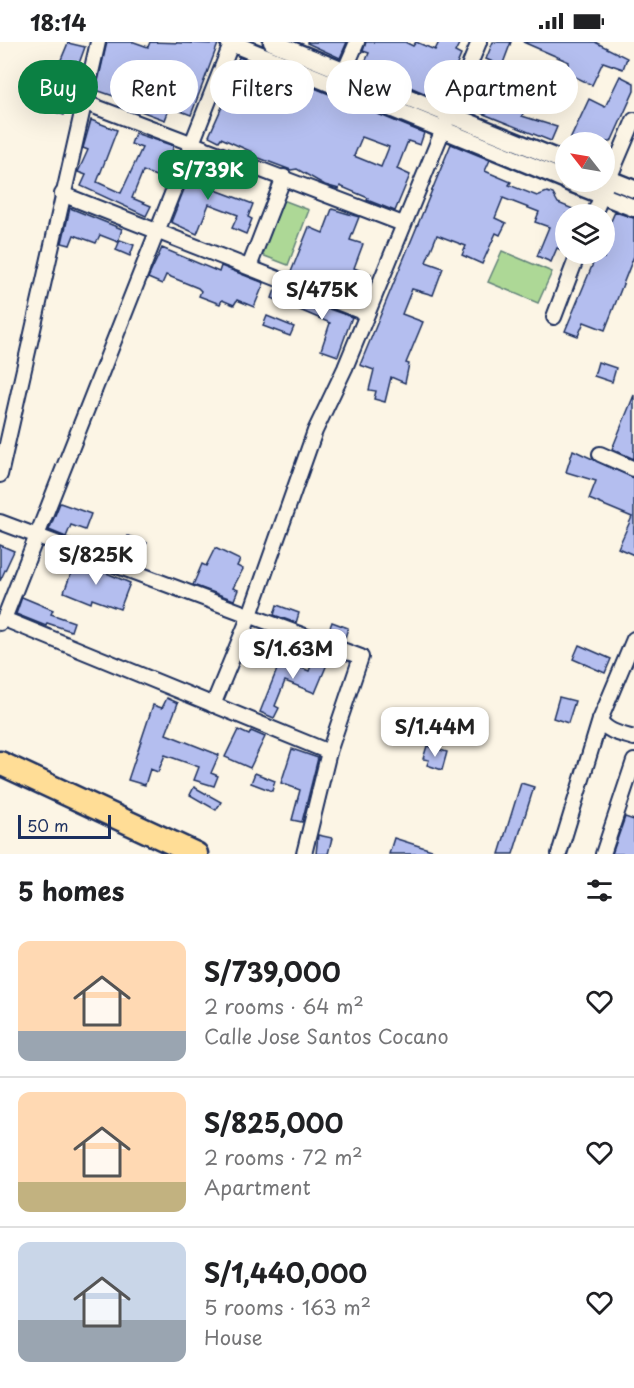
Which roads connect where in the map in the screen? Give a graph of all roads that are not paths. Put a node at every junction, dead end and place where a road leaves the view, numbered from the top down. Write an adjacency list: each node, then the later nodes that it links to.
1 (98, 42): 6 (street)
2 (231, 42): 14 (street); 15 (street)
3 (272, 42): 9 (street)
4 (357, 42): 7 (street)
5 (479, 42): 8 (street)
6 (94, 60)
7 (349, 60)
8 (472, 60)
9 (326, 64)
10 (98, 108): 15 (street)
11 (80, 114): 24 (street)
12 (449, 114): 14 (street); 16 (street)
13 (634, 120): 17 (street)
14 (442, 130): 18 (street); 28 (street)
15 (192, 142): 19 (street); 29 (street)
16 (555, 157)
17 (615, 159)
18 (555, 176)
19 (284, 177): 28 (street); 31 (street)
20 (615, 182): 21 (street)
21 (634, 189)
22 (594, 192): 25 (street)
23 (602, 192): 25 (street)
24 (62, 194): 29 (street); 36 (street)
25 (601, 195): 26 (street); 27 (street)
26 (598, 204)
27 (634, 208)
28 (403, 224): 32 (street)
29 (157, 231): 31 (street); 38 (street)
30 (574, 264): 33 (street)
31 (249, 267): 32 (street)
32 (365, 313): 39 (street)
33 (554, 317)
34 (600, 454): 35 (street)
35 (634, 469)
36 (0, 475)
37 (0, 522): 38 (street)
38 (36, 535): 39 (street); 40 (street)
39 (250, 615): 42 (street); 45 (street)
40 (2, 621): 42 (street)
41 (634, 639): 43 (street)
42 (213, 705): 45 (street)
43 (600, 720): 44 (street); 50 (street)
44 (634, 738)
45 (329, 752): 49 (street)
46 (634, 761): 51 (street)
47 (0, 763): 48 (highway)
48 (196, 854)
49 (304, 854)
50 (559, 854)
51 (603, 854)

